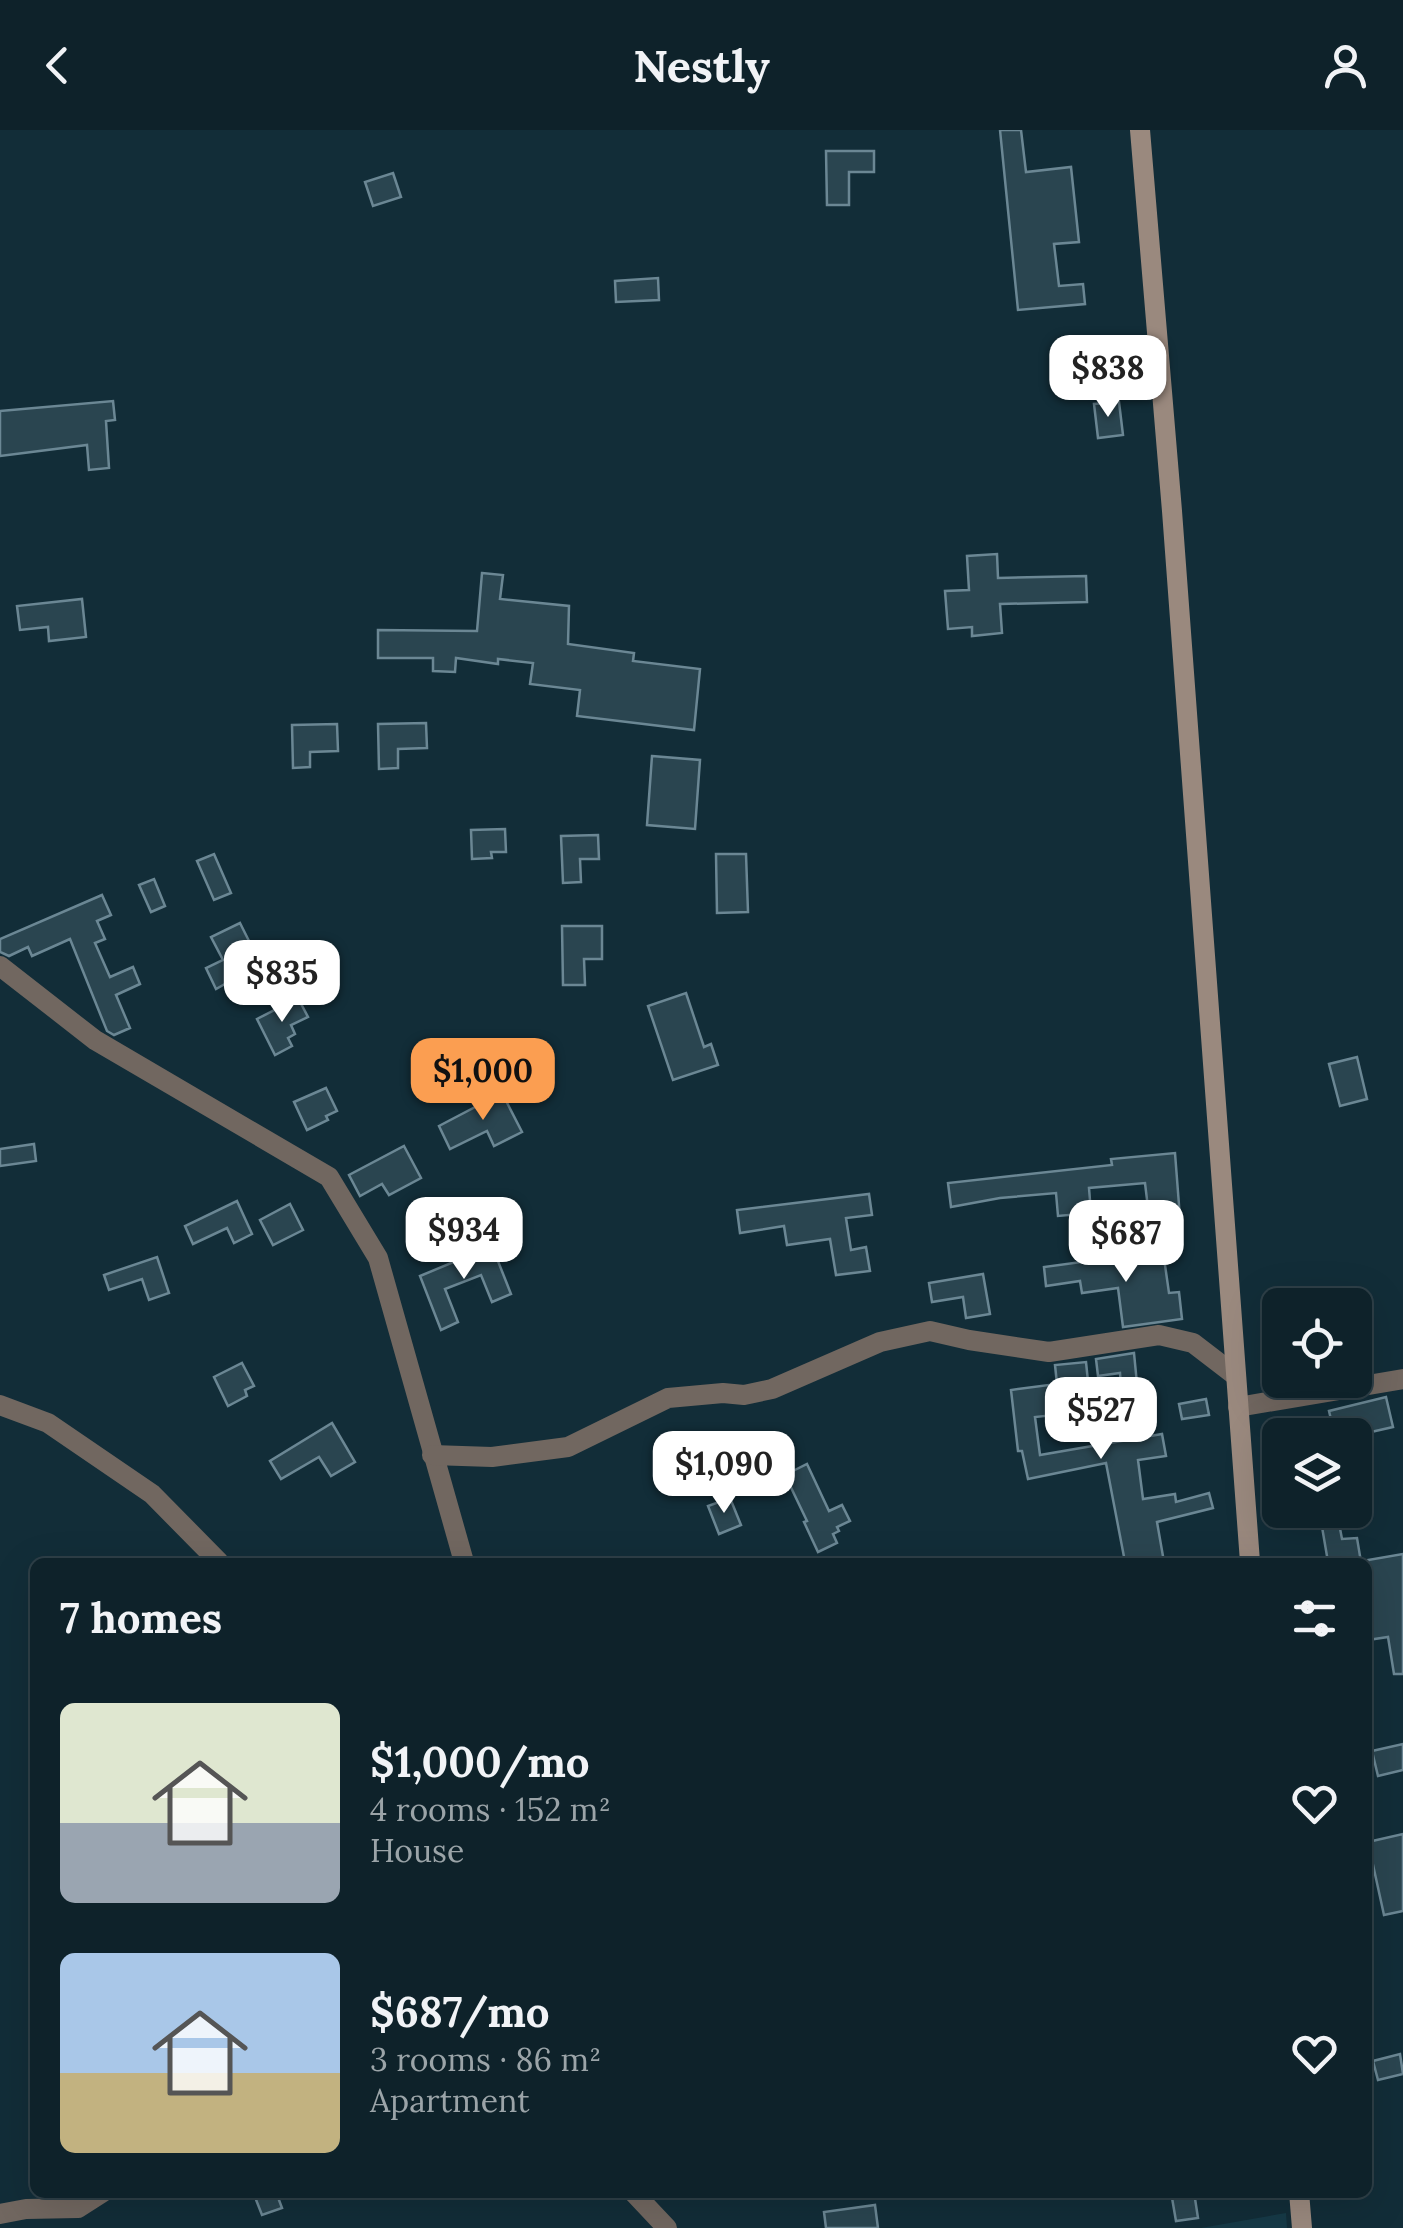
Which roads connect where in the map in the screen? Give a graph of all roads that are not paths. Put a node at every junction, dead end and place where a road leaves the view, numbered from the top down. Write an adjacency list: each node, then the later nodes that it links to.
1 (1140, 130): 3 (main road)
2 (0, 966): 7 (street)
3 (1236, 1376): 6 (main road); 7 (street)
4 (1403, 1380): 6 (street)
5 (0, 1405): 8 (street)
6 (1238, 1407): 10 (main road)
7 (432, 1455): 9 (street)
8 (215, 1558)
9 (463, 1558)
10 (1250, 1558)
11 (94, 2198): 14 (street)
12 (639, 2198): 15 (street)
13 (1300, 2198): 16 (main road)
14 (0, 2214)
15 (667, 2228)
16 (1302, 2228)

